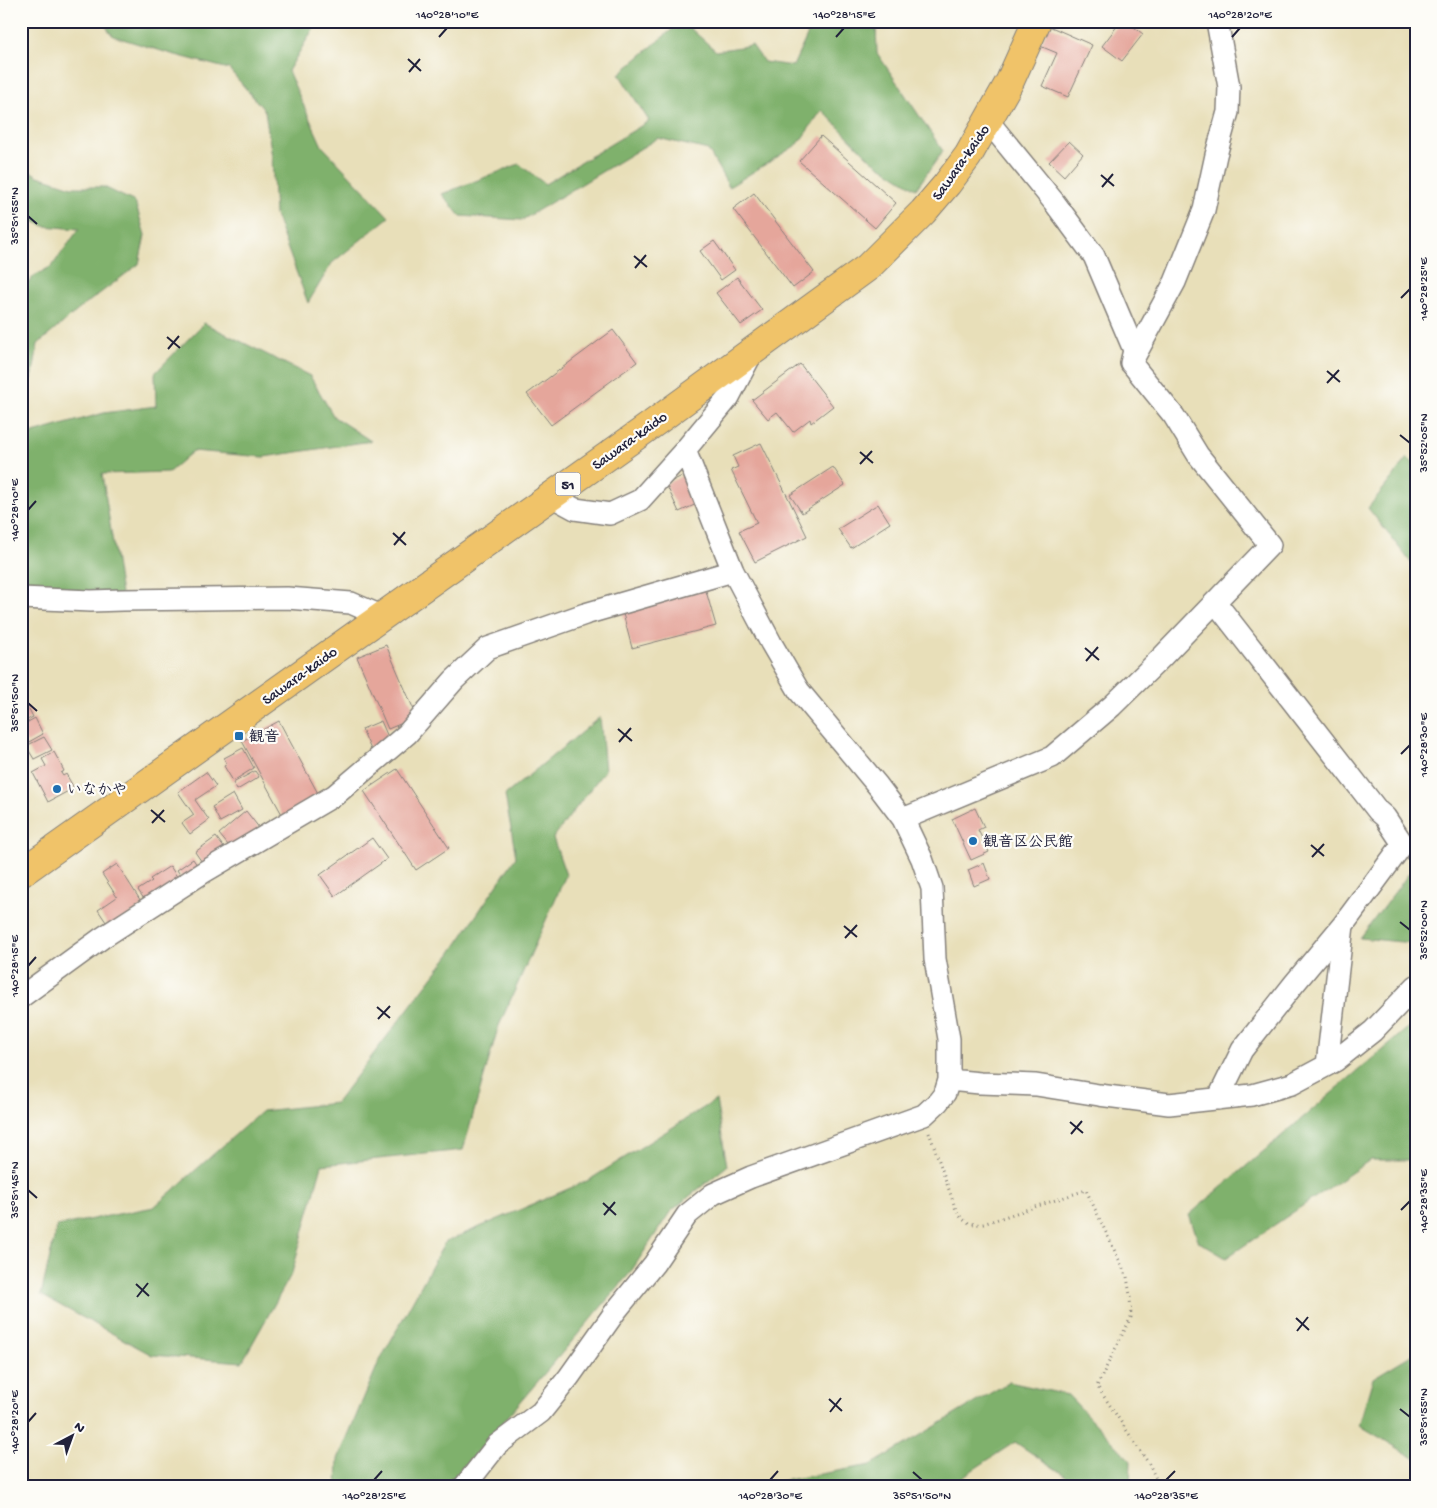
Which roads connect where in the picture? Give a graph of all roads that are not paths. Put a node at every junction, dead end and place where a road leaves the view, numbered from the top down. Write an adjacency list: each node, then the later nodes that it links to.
1 (1037, 21): 3 (highway, Sawara-kaido / 51)
2 (1217, 21): 5 (street)
3 (988, 121): 4 (highway, Sawara-kaido / 51); 5 (street)
4 (754, 349): 6 (street); 7 (highway, Sawara-kaido / 51)
5 (1131, 363): 10 (street)
6 (685, 450): 7 (street); 8 (street)
7 (551, 496): 11 (highway, Sawara-kaido / 51)
8 (733, 571): 12 (street); 16 (street)
9 (21, 598): 11 (street)
10 (1216, 603): 12 (street); 14 (street)
11 (381, 616): 13 (highway, Sawara-kaido / 51)
12 (903, 819): 18 (street)
13 (21, 873)
14 (1343, 925): 17 (street); 19 (street)
15 (1416, 986): 17 (street)
16 (21, 997)
17 (1328, 1065): 19 (street)
18 (949, 1080): 19 (street); 20 (street)
19 (1218, 1100)
20 (464, 1487)

